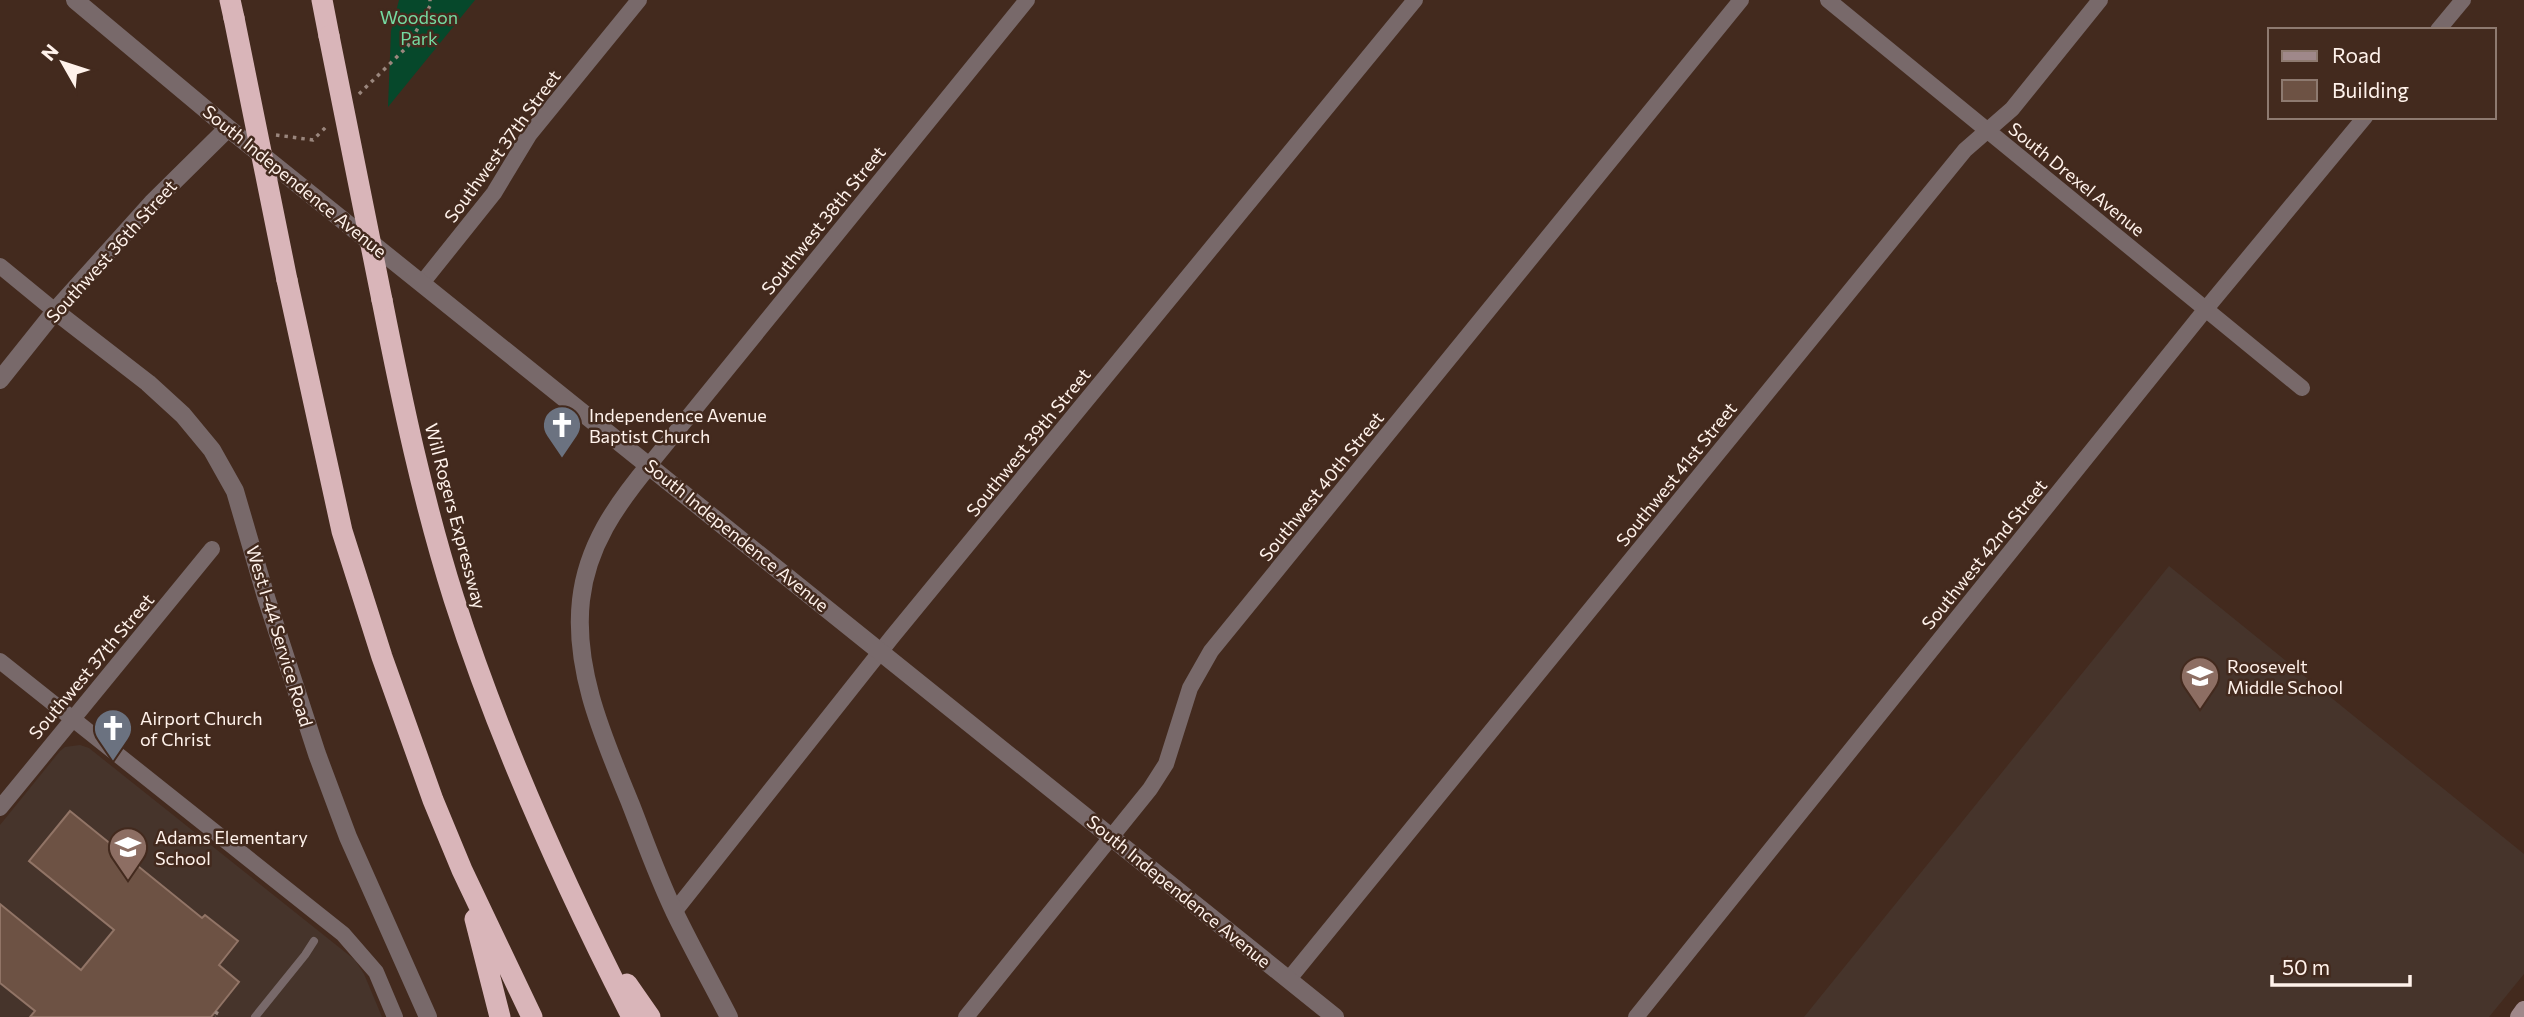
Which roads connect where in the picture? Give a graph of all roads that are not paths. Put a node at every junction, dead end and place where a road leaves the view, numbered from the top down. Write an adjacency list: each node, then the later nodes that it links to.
1 (75, 0): 13 (street, South Independence Avenue)
2 (322, 0): 30 (highway, Will Rogers Expressway, bridge)
3 (639, 0): 16 (street, Southwest 37th Street)
4 (1027, 0): 21 (street, Southwest 38th Street)
5 (1415, 0): 23 (street, Southwest 39th Street)
6 (1741, 0): 27 (street, Southwest 40th Street)
7 (1828, 0): 14 (street, South Drexel Avenue)
8 (2100, 0): 14 (street, Southwest 41st Street)
9 (2463, 0): 11 (street)
10 (232, 9): 28 (highway, bridge)
11 (2440, 28)
12 (2363, 119): 17 (street, Southwest 42nd Street)
13 (228, 128): 16 (street, South Independence Avenue); 18 (street, Southwest 36th Street)
14 (1987, 130): 17 (street, South Drexel Avenue); 32 (street, Southwest 41st Street)
15 (0, 266): 18 (street)
16 (422, 283): 21 (street, South Independence Avenue)
17 (2205, 310): 20 (street, South Drexel Avenue); 44 (street, Southwest 42nd Street)
18 (55, 311): 19 (street, Southwest 36th Street); 36 (street, West I-44 Service Road)
19 (0, 380)
20 (2302, 388)
21 (650, 464): 23 (street, South Independence Avenue); 29 (street)
22 (212, 550): 25 (street, Southwest 37th Street)
23 (881, 652): 27 (street, South Independence Avenue); 29 (street, Southwest 39th Street)
24 (0, 661): 25 (street)
25 (71, 718): 26 (street, Southwest 37th Street); 35 (street)
26 (0, 808)
27 (1112, 837): 32 (street, South Independence Avenue); 42 (street, Southwest 40th Street)
28 (462, 870): 37 (highway); 38 (highway)
29 (674, 912): 41 (street)
30 (580, 915): 39 (highway, Will Rogers Expressway); 40 (highway)
31 (314, 941): 34 (lane)
32 (1289, 979): 43 (street, South Independence Avenue)
33 (2524, 1010): 45 (main road)
34 (255, 1017)
35 (396, 1017)
36 (428, 1017)
37 (500, 1017)
38 (532, 1017)
39 (632, 1017)
40 (650, 1017)
41 (729, 1017)
42 (966, 1017)
43 (1335, 1017)
44 (1636, 1017)
45 (2519, 1017)

